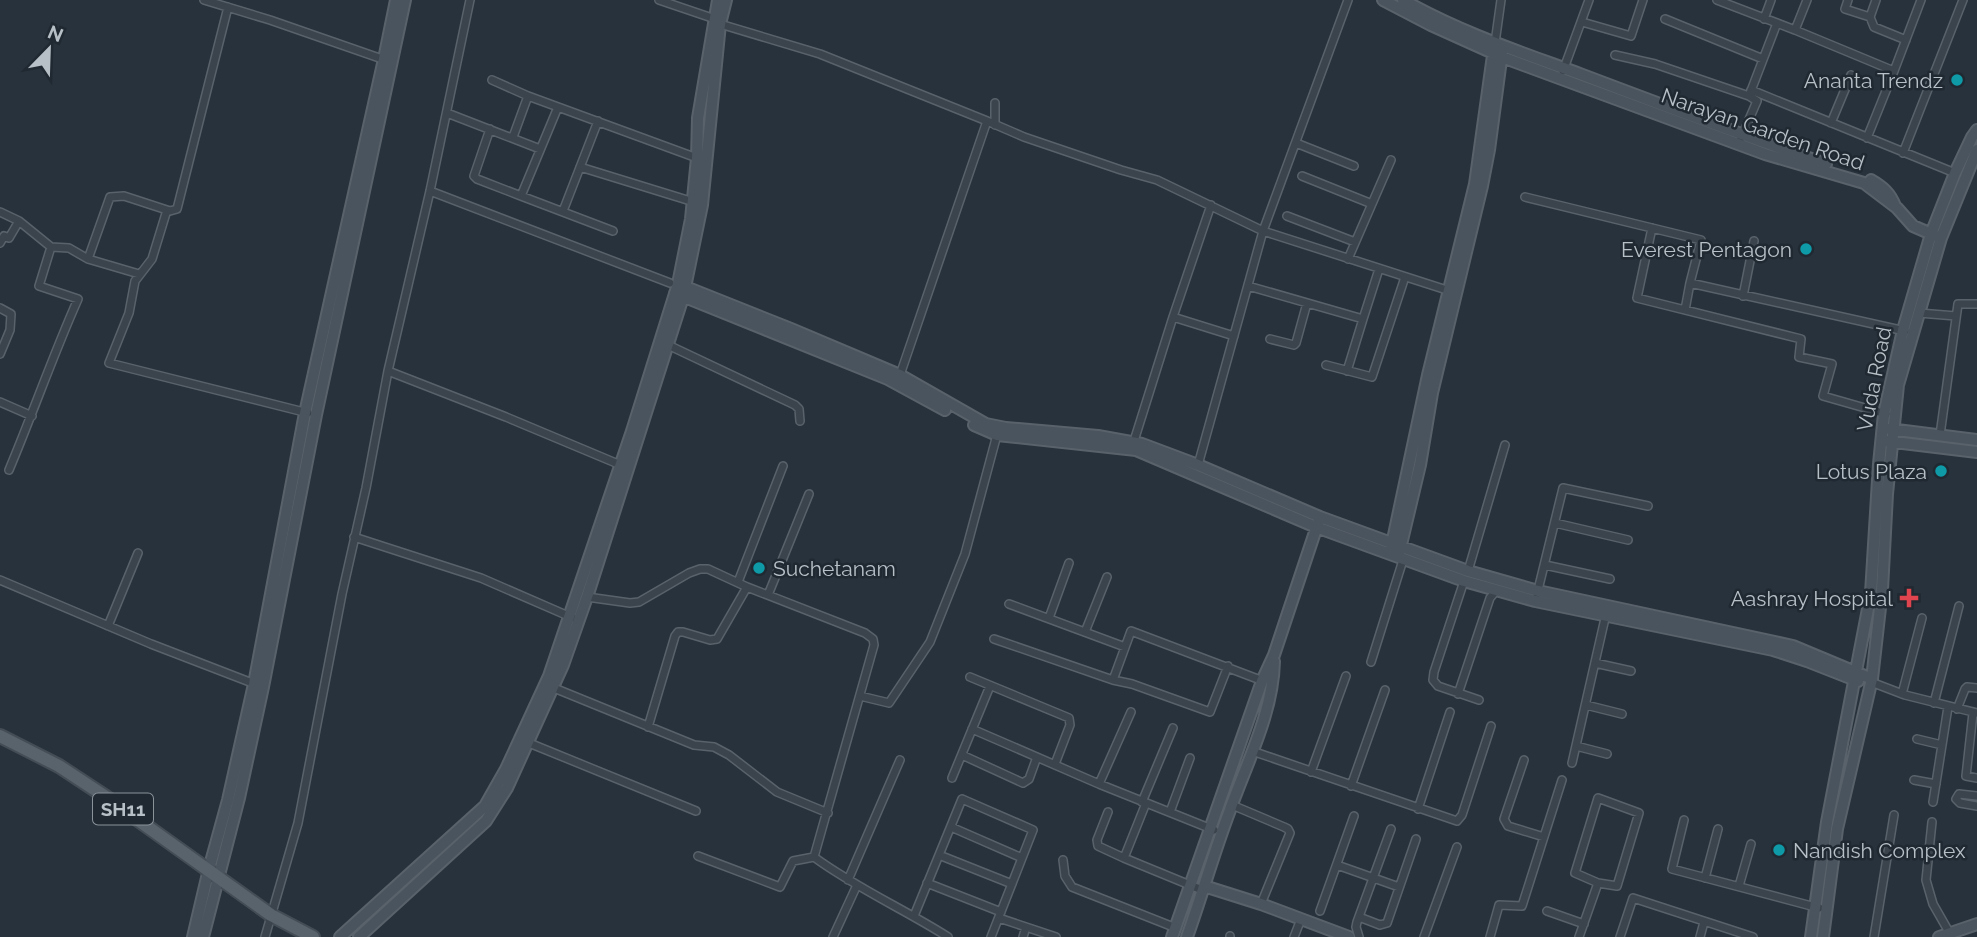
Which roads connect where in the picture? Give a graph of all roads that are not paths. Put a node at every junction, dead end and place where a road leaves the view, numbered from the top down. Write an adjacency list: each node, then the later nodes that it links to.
1 (204, 0): 22 (street)
2 (396, 0): 34 (street)
3 (405, 0): 34 (street)
4 (470, 0): 43 (street)
5 (659, 0): 26 (street)
6 (718, 0): 26 (street)
7 (726, 0): 26 (street)
8 (1348, 0): 52 (street)
9 (1383, 0): 31 (street, Narayan Garden Road)
10 (1403, 0): 31 (street, Narayan Garden Road)
11 (1501, 0): 31 (street)
12 (1589, 0): 27 (street)
13 (1643, 0): 27 (street)
14 (1717, 0): 21 (street)
15 (1771, 0): 25 (street)
16 (1807, 0): 29 (street)
17 (1848, 0): 23 (street)
18 (1876, 0): 23 (street)
19 (1921, 0): 30 (street)
20 (1963, 0): 55 (street)
21 (1733, 3): 25 (street)
22 (228, 7): 34 (street); 68 (street)
23 (1870, 17): 30 (street)
24 (1665, 19): 33 (street)
25 (1764, 19): 28 (street)
26 (718, 21): 45 (street); 56 (street); 65 (street)
27 (1582, 22): 36 (street)
28 (1777, 23): 29 (street); 33 (street)
29 (1795, 30): 35 (street)
30 (1906, 40): 35 (street)
31 (1498, 50): 36 (street, Narayan Garden Road); 89 (street)
32 (1615, 55): 39 (street)
33 (1763, 59): 39 (street)
34 (388, 61): 109 (street)
35 (1894, 71): 50 (street)
36 (1562, 74): 51 (street, Narayan Garden Road)
37 (1851, 75): 46 (street)
38 (492, 80): 40 (street)
39 (1750, 93): 46 (street); 51 (street)
40 (528, 96): 42 (street); 49 (street)
41 (995, 103): 45 (street)
42 (558, 107): 44 (street); 53 (street)
43 (447, 113): 47 (street); 62 (street)
44 (598, 121): 56 (street); 59 (street)
45 (991, 123): 67 (street); 107 (street)
46 (1831, 123): 50 (street)
47 (490, 129): 49 (street); 63 (street)
48 (1977, 130): 60 (street, Vuda Road)
49 (513, 137): 53 (street)
50 (1867, 138): 55 (street)
51 (1740, 139): 76 (street, Narayan Garden Road)
52 (1296, 143): 58 (street); 75 (street)
53 (540, 149): 63 (street)
54 (1977, 150): 76 (street, Vuda Road)
55 (1903, 153): 60 (street)
56 (697, 158): 65 (street)
57 (1391, 160): 66 (street)
58 (1353, 166)
59 (580, 167): 65 (street); 69 (street)
60 (1955, 173): 76 (street, Vuda Road)
61 (1302, 176): 66 (street)
62 (430, 191): 88 (street); 105 (street)
63 (521, 195): 69 (street)
64 (1525, 197): 73 (street)
65 (698, 203): 88 (street)
66 (1372, 204): 78 (street)
67 (1211, 205): 75 (street); 97 (street)
68 (167, 210): 81 (street); 84 (street)
69 (563, 211): 74 (street)
70 (0, 212): 72 (street)
71 (1287, 216): 78 (street)
72 (19, 221): 79 (street); 80 (street)
73 (1651, 228): 86 (street); 94 (street)
74 (613, 231)
75 (1263, 231): 82 (street); 87 (street)
76 (1936, 236): 95 (street, Vuda Road); 99 (street, Vuda Road)
77 (1754, 241): 90 (street)
78 (1355, 242): 82 (street)
79 (0, 243)
80 (51, 247): 81 (street); 111 (street)
81 (88, 259): 84 (street)
82 (1348, 259): 83 (street)
83 (1379, 269): 85 (street); 98 (street)
84 (139, 274): 109 (street)
85 (1405, 277): 89 (street); 106 (street)
86 (1690, 283): 90 (street); 94 (street)
87 (1248, 286): 91 (street); 100 (street)
88 (678, 289): 102 (street); 107 (street); 114 (street); 122 (street)
89 (1453, 292): 132 (street)
90 (1743, 296): 99 (street)
91 (1307, 303): 98 (street); 101 (street)
92 (1977, 304): 96 (street)
93 (0, 308): 103 (street)
94 (1685, 310): 110 (street)
95 (1919, 313): 96 (street); 99 (street, Vuda Road)
96 (1956, 316): 115 (street)
97 (1173, 317): 100 (street); 117 (street)
98 (1363, 319): 106 (street)
99 (1908, 331): 110 (street, Vuda Road)
100 (1234, 336): 121 (street)
101 (1270, 339)
102 (668, 345): 112 (street); 122 (street)
103 (0, 354)
104 (1326, 365): 106 (street)
105 (388, 370): 122 (street); 129 (street)
106 (1347, 371)
107 (900, 375): 114 (street)
108 (0, 402): 111 (street)
109 (310, 414): 168 (street)
110 (1889, 414): 113 (street, Vuda Road)
111 (32, 416): 124 (street)
112 (800, 421)
113 (1888, 428): 115 (street); 118 (street, Vuda Road)
114 (998, 431): 117 (street); 127 (street); 174 (street)
115 (1940, 435): 116 (street)
116 (1977, 440)
117 (1133, 441): 121 (street)
118 (1887, 441): 120 (street); 160 (street, Vuda Road); 165 (street, Vuda Road)
119 (1505, 445): 135 (street)
120 (1977, 452)
121 (1198, 465): 127 (street)
122 (623, 466): 144 (street); 150 (street)
123 (783, 466): 139 (street)
124 (9, 470)
125 (809, 494): 142 (street)
126 (1648, 506): 128 (street)
127 (1318, 522): 132 (street); 155 (street)
128 (1555, 523): 130 (street); 134 (street)
129 (355, 537): 150 (street); 255 (street)
130 (1628, 540)
131 (138, 553): 151 (street)
132 (1397, 553): 135 (street); 156 (street)
133 (1069, 563): 148 (street)
134 (1545, 565): 137 (street); 143 (street)
135 (1466, 576): 141 (street); 143 (street); 172 (street)
136 (1107, 577): 152 (street)
137 (1610, 579)
138 (0, 580): 151 (street)
139 (738, 582): 140 (street); 144 (street)
140 (747, 587): 142 (street); 184 (street)
141 (1496, 591): 143 (street); 172 (street)
142 (768, 595): 174 (street)
143 (1537, 596): 147 (street)
144 (587, 597): 150 (street)
145 (1009, 604): 148 (street)
146 (1959, 606): 176 (street)
147 (1607, 611): 157 (street); 160 (street)
148 (1049, 618): 152 (street)
149 (1923, 618): 173 (street)
150 (574, 619): 169 (street); 274 (street)
151 (108, 626): 168 (street)
152 (1085, 632): 154 (street)
153 (995, 639): 163 (street)
154 (1125, 647): 158 (street); 163 (street)
155 (1274, 655): 164 (street); 167 (street)
156 (1371, 662)
157 (1595, 663): 159 (street); 177 (street)
158 (1228, 666): 163 (street); 164 (street)
159 (1631, 671)
160 (1848, 673): 165 (street); 252 (street, Vuda Road)
161 (1346, 676): 201 (street)
162 (970, 677): 166 (street)
163 (1112, 680)
164 (1262, 681): 167 (street); 224 (street)
165 (1871, 682): 173 (street); 252 (street, Vuda Road)
166 (990, 685): 186 (street); 200 (street)
167 (1274, 685): 192 (street)
168 (259, 686): 239 (street)
169 (554, 688): 184 (street); 189 (street)
170 (1977, 688): 178 (street)
171 (1385, 690): 208 (street)
172 (1458, 694): 175 (street)
173 (1902, 694): 176 (street)
174 (860, 696): 218 (street)
175 (1479, 700)
176 (1934, 703): 178 (street)
177 (1586, 705): 182 (street); 191 (street)
178 (1952, 708): 181 (street); 190 (street)
179 (1132, 712): 206 (street)
180 (1450, 712): 214 (street)
181 (1975, 713): 203 (street)
182 (1622, 714)
183 (1491, 726): 214 (street)
184 (648, 727): 218 (street)
185 (1173, 728): 211 (street)
186 (972, 729): 194 (street); 195 (street)
187 (0, 736): 239 (main road, SH11)
188 (1917, 739): 190 (street)
189 (529, 743): 215 (street); 275 (street)
190 (1942, 745): 207 (street)
191 (1576, 746): 193 (street); 199 (street)
192 (1252, 751): 201 (street); 212 (street)
193 (1607, 754)
194 (962, 755): 195 (street); 202 (street)
195 (1037, 757): 200 (street)
196 (1190, 758): 217 (street)
197 (900, 760): 242 (street)
198 (1524, 760): 228 (street)
199 (1572, 763)
200 (1055, 764): 206 (street)
201 (1311, 772): 208 (street)
202 (952, 778)
203 (1977, 778)
204 (1562, 780): 228 (street)
205 (1914, 780): 207 (street)
206 (1100, 784): 211 (street)
207 (1936, 784): 210 (street)
208 (1352, 786): 214 (street)
209 (1977, 796): 213 (street)
210 (1933, 802)
211 (1144, 803): 217 (street); 236 (street)
212 (1231, 804): 227 (street); 251 (street)
213 (1977, 806)
214 (1418, 809)
215 (696, 811)
216 (1108, 812): 236 (street)
217 (1170, 812): 224 (street)
218 (828, 813): 234 (street)
219 (1894, 815): 293 (street)
220 (1354, 816): 238 (street)
221 (1684, 820): 241 (street)
222 (1933, 822): 268 (street)
223 (951, 827): 232 (street); 235 (street); 235 (street)
224 (1209, 828): 227 (street); 247 (street)
225 (1391, 829): 240 (street)
226 (1718, 829): 241 (street)
227 (1222, 833): 250 (street)
228 (1544, 837): 286 (street)
229 (1416, 839): 249 (street)
230 (1751, 844): 248 (street)
231 (1457, 847): 285 (street)
232 (939, 855): 243 (street); 245 (street)
233 (698, 856): 234 (street)
234 (814, 857): 242 (street)
235 (1022, 858): 245 (street)
236 (1124, 858): 247 (street)
237 (1063, 860): 265 (street)
238 (1337, 865): 240 (street); 253 (street)
239 (213, 872): 255 (main road, SH11); 269 (street); 270 (street)
240 (1374, 878): 249 (street); 258 (street)
241 (1705, 878): 248 (street)
242 (848, 880): 246 (street)
243 (927, 883): 256 (street); 257 (street)
244 (1598, 883): 244 (street); 262 (street)
245 (1012, 884): 256 (street)
246 (857, 886): 257 (street); 276 (street)
247 (1190, 886): 250 (street); 265 (street)
248 (1739, 886): 252 (street)
249 (1399, 887): 258 (street)
250 (1203, 888): 251 (street); 281 (street)
251 (1261, 904): 259 (street)
252 (1818, 907): 291 (street, Vuda Road); 292 (street, Vuda Road)
253 (1320, 911)
254 (1548, 911): 262 (street)
255 (271, 915): 261 (main road, SH11); 271 (street)
256 (1000, 915): 264 (street); 278 (street)
257 (914, 916): 277 (street)
258 (1359, 917): 284 (street)
259 (1301, 919): 266 (street); 282 (street)
260 (1704, 922): 267 (street); 288 (street); 289 (street)
261 (286, 924): 272 (main road, SH11); 273 (main road, SH11)
262 (1584, 924): 287 (street)
263 (1977, 924): 268 (street)
264 (1026, 927): 279 (street); 280 (street)
265 (1174, 933)
266 (1336, 935): 283 (street)
267 (1741, 935): 290 (street)
268 (1944, 935)
269 (192, 937)
270 (203, 937)
271 (265, 937)
272 (300, 937)
273 (313, 937)
274 (340, 937)
275 (359, 937)
276 (833, 937)
277 (948, 937)
278 (991, 937)
279 (1023, 937)
280 (1056, 937)
281 (1187, 937)
282 (1294, 937)
283 (1349, 937)
284 (1359, 937)
285 (1424, 937)
286 (1490, 937)
287 (1579, 937)
288 (1620, 937)
289 (1700, 937)
290 (1753, 937)
291 (1811, 937)
292 (1824, 937)
293 (1874, 937)

